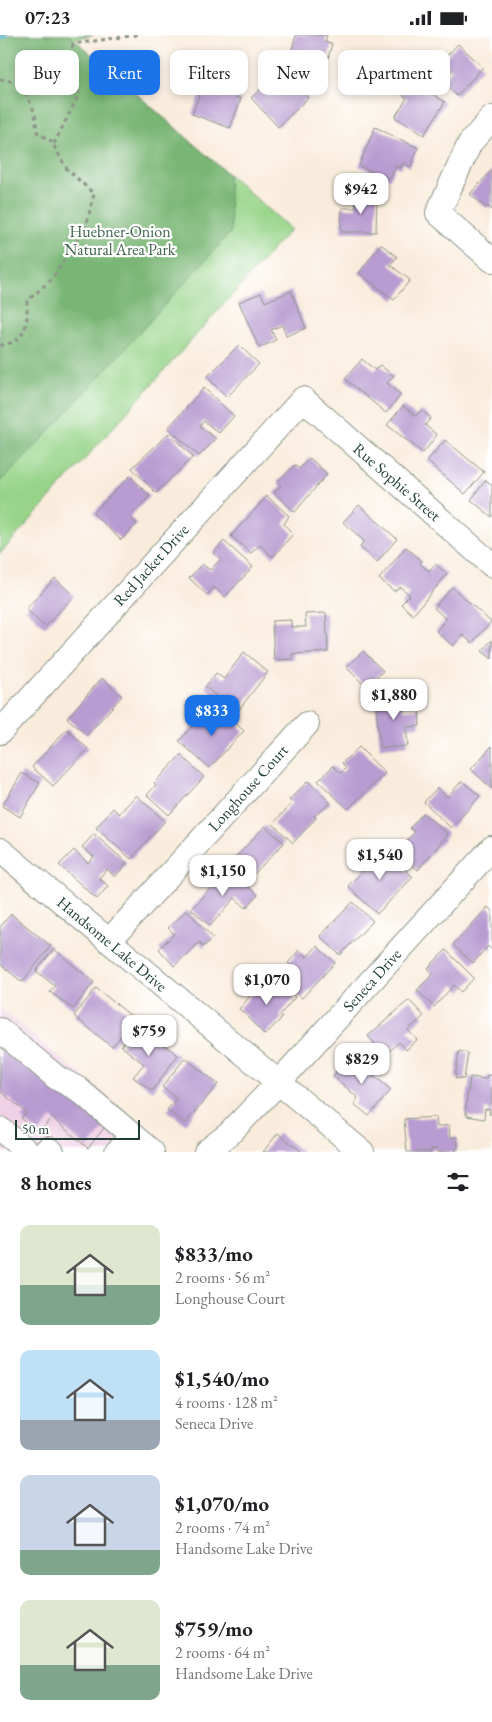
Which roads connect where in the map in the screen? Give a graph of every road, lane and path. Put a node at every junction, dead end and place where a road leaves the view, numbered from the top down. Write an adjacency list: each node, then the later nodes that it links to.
1 (136, 35): 4 (path)
2 (0, 79): 4 (path)
3 (492, 118): 5 (street)
4 (53, 145): 6 (path)
5 (492, 260)
6 (0, 346)
7 (303, 399): 8 (street, Rue Sophie Street); 10 (street, Red Jacket Drive)
8 (492, 565)
9 (307, 724): 13 (street, Longhouse Court)
10 (0, 732)
11 (0, 850): 13 (street, Handsome Lake Drive)
12 (490, 853): 15 (street, Seneca Drive)
13 (109, 941): 15 (street, Handsome Lake Drive)
14 (0, 1030): 17 (street)
15 (278, 1083): 22 (street, Seneca Drive); 23 (street, Handsome Lake Drive)
16 (0, 1129): 18 (street)
17 (125, 1144): 21 (street)
18 (28, 1152)
19 (45, 1152): 20 (street)
20 (52, 1152)
21 (152, 1152)
22 (206, 1152)
23 (362, 1152)

